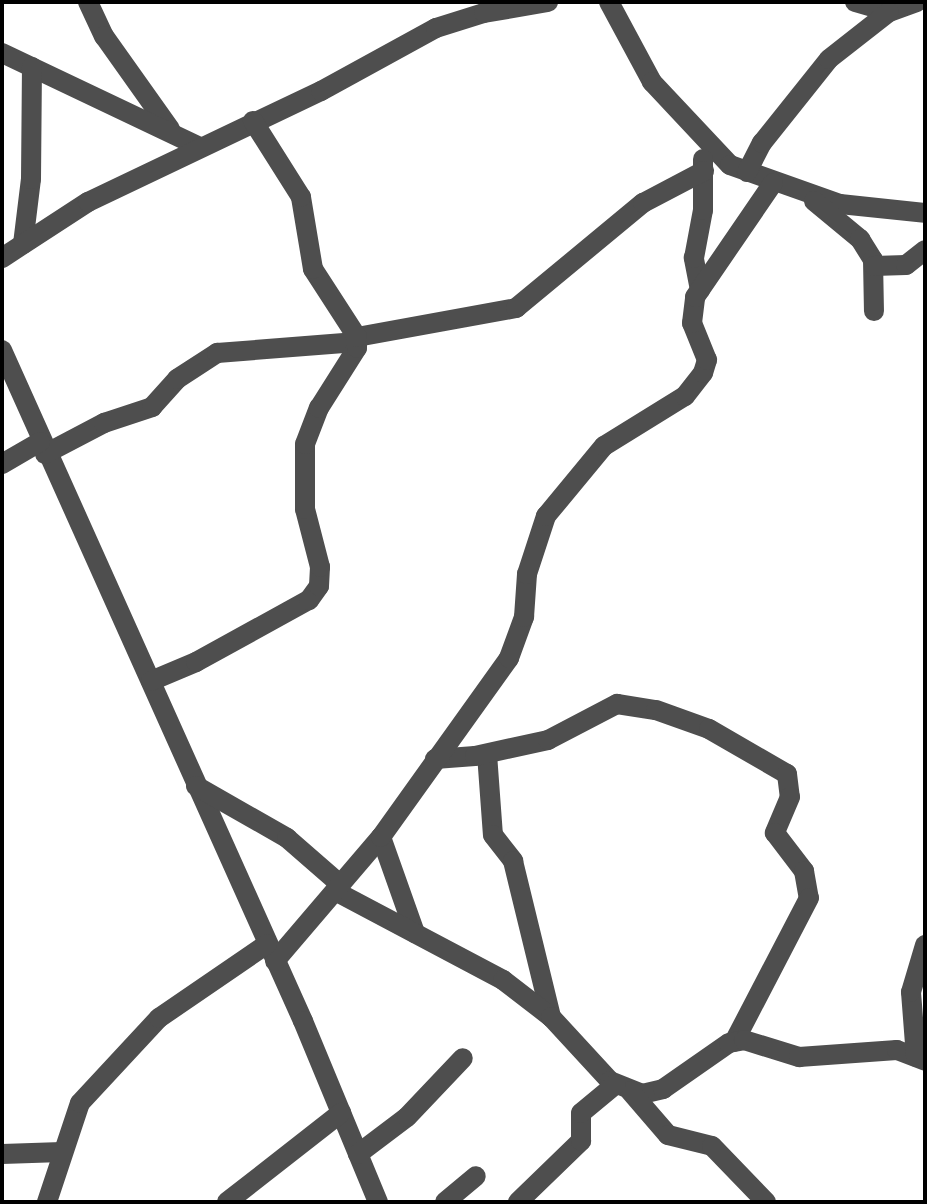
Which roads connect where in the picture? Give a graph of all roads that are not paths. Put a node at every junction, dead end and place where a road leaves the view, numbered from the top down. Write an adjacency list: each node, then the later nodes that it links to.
1 (88, 2): 10 (street)
2 (548, 2): 9 (street)
3 (609, 2): 11 (street)
4 (855, 2): 6 (street)
5 (917, 2): 6 (street)
6 (889, 12): 14 (street)
7 (2, 53): 8 (street)
8 (32, 67): 10 (street); 18 (street)
9 (253, 121): 12 (street); 24 (street)
10 (172, 133): 12 (street)
11 (704, 139): 13 (street); 14 (street)
12 (200, 147): 18 (street)
13 (704, 171): 22 (street); 24 (street)
14 (747, 172): 15 (street)
15 (773, 183): 16 (street); 22 (street)
16 (805, 194): 17 (street); 21 (street)
17 (925, 213)
18 (23, 244): 20 (street)
19 (925, 250): 21 (street)
20 (2, 258)
21 (874, 266): 23 (street)
22 (700, 290): 30 (street)
23 (874, 311)
24 (357, 339): 26 (street); 28 (street)
25 (2, 350): 26 (street)
26 (43, 448): 27 (street); 28 (street)
27 (2, 464)
28 (151, 681): 31 (street)
29 (487, 754): 30 (street); 37 (street); 38 (street)
30 (435, 759): 32 (street)
31 (196, 786): 33 (street); 36 (street)
32 (381, 837): 33 (street); 34 (street)
33 (337, 888): 34 (street); 36 (street)
34 (415, 933): 37 (street)
35 (925, 945): 40 (street)
36 (271, 952): 42 (street); 43 (street)
37 (551, 1017): 41 (street)
38 (734, 1042): 40 (street); 41 (street)
39 (463, 1058): 45 (street)
40 (920, 1059)
41 (623, 1087): 51 (street); 52 (street)
42 (341, 1113): 45 (street); 48 (street)
43 (62, 1152): 44 (street); 47 (street)
44 (2, 1154)
45 (358, 1154): 49 (street)
46 (476, 1176): 50 (street)
47 (47, 1202)
48 (227, 1202)
49 (378, 1202)
50 (445, 1202)
51 (518, 1202)
52 (766, 1202)

